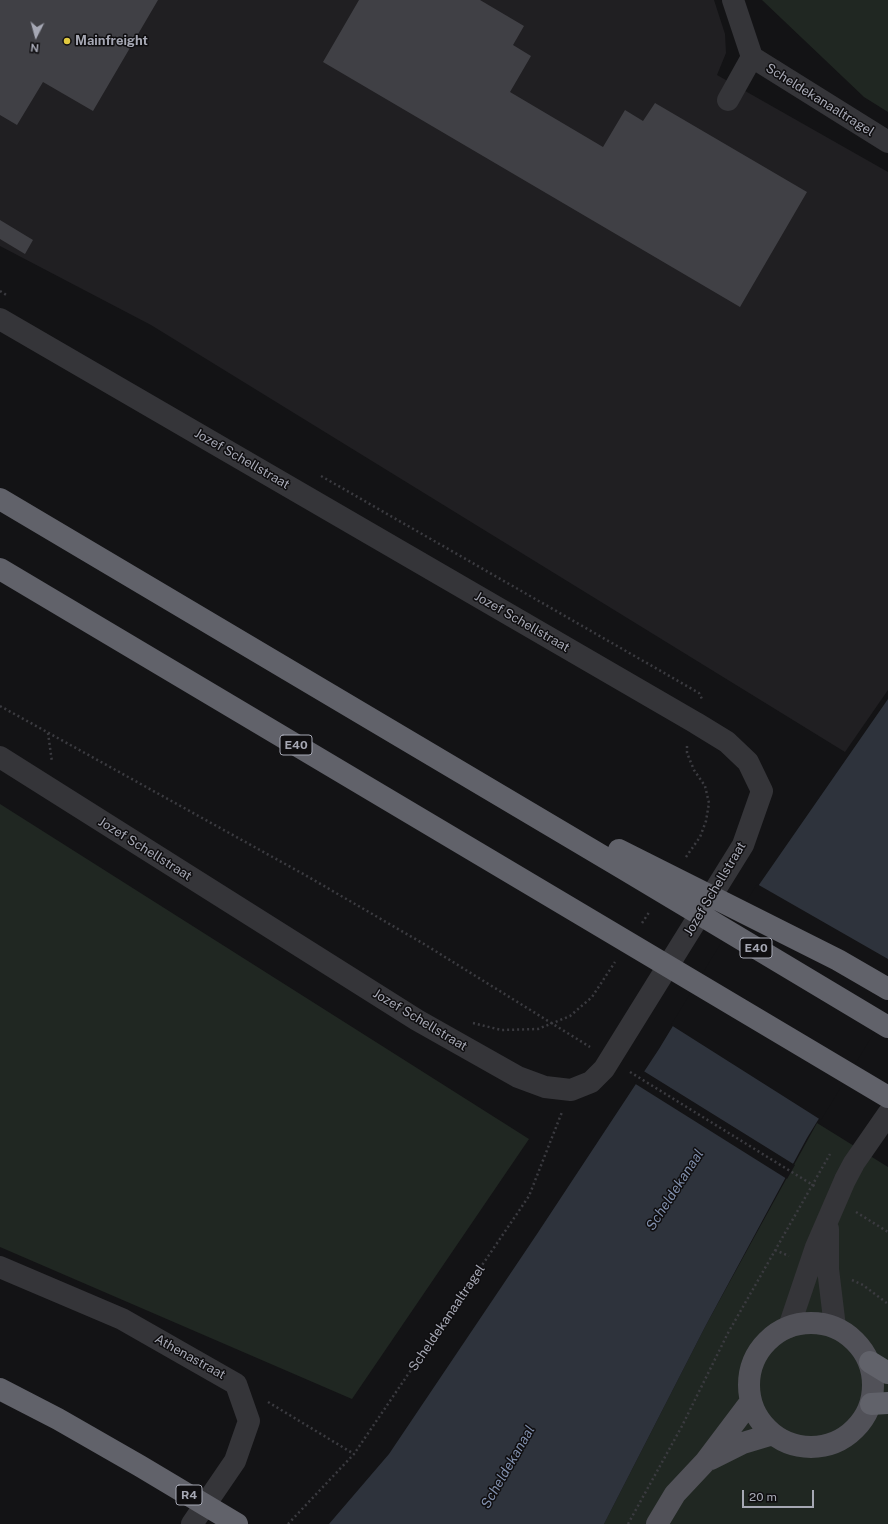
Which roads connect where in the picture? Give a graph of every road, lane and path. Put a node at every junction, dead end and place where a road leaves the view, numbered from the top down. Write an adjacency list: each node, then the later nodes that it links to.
1 (733, 0): 2 (street)
2 (752, 57): 3 (street); 4 (street, Scheldekanaaltragel)
3 (728, 100)
4 (888, 142)
5 (0, 319): 15 (street, Jozef Schellstraat)
6 (0, 499): 10 (highway, E40)
7 (0, 569): 16 (highway, E40)
8 (0, 706): 13 (path)
9 (0, 757): 15 (street, Jozef Schellstraat)
10 (628, 863): 11 (highway); 12 (highway, E40)
11 (888, 989)
12 (888, 1027)
13 (592, 1048)
14 (626, 1069): 18 (path)
15 (571, 1090): 34 (path, Scheldekanaaltragel)
16 (888, 1097)
17 (888, 1114): 20 (street)
18 (821, 1190)
19 (854, 1211): 21 (path)
20 (828, 1220): 26 (street); 27 (street)
21 (888, 1232)
22 (775, 1250): 39 (path)
23 (0, 1267): 29 (street, Athenastraat)
24 (846, 1276): 25 (path)
25 (888, 1304)
26 (789, 1327): 27 (main road); 31 (main road)
27 (836, 1327): 28 (main road)
28 (879, 1367): 32 (main road)
29 (236, 1384): 34 (path); 36 (street, Athenastraat)
30 (0, 1389): 37 (highway, R4)
31 (751, 1401): 33 (main road); 35 (main road)
32 (880, 1404): 33 (main road)
33 (773, 1434): 35 (main road)
34 (354, 1454): 38 (path, Scheldekanaaltragel)
35 (705, 1462): 40 (main road)
36 (192, 1524)
37 (237, 1524)
38 (288, 1524)
39 (628, 1524)
40 (657, 1524)

